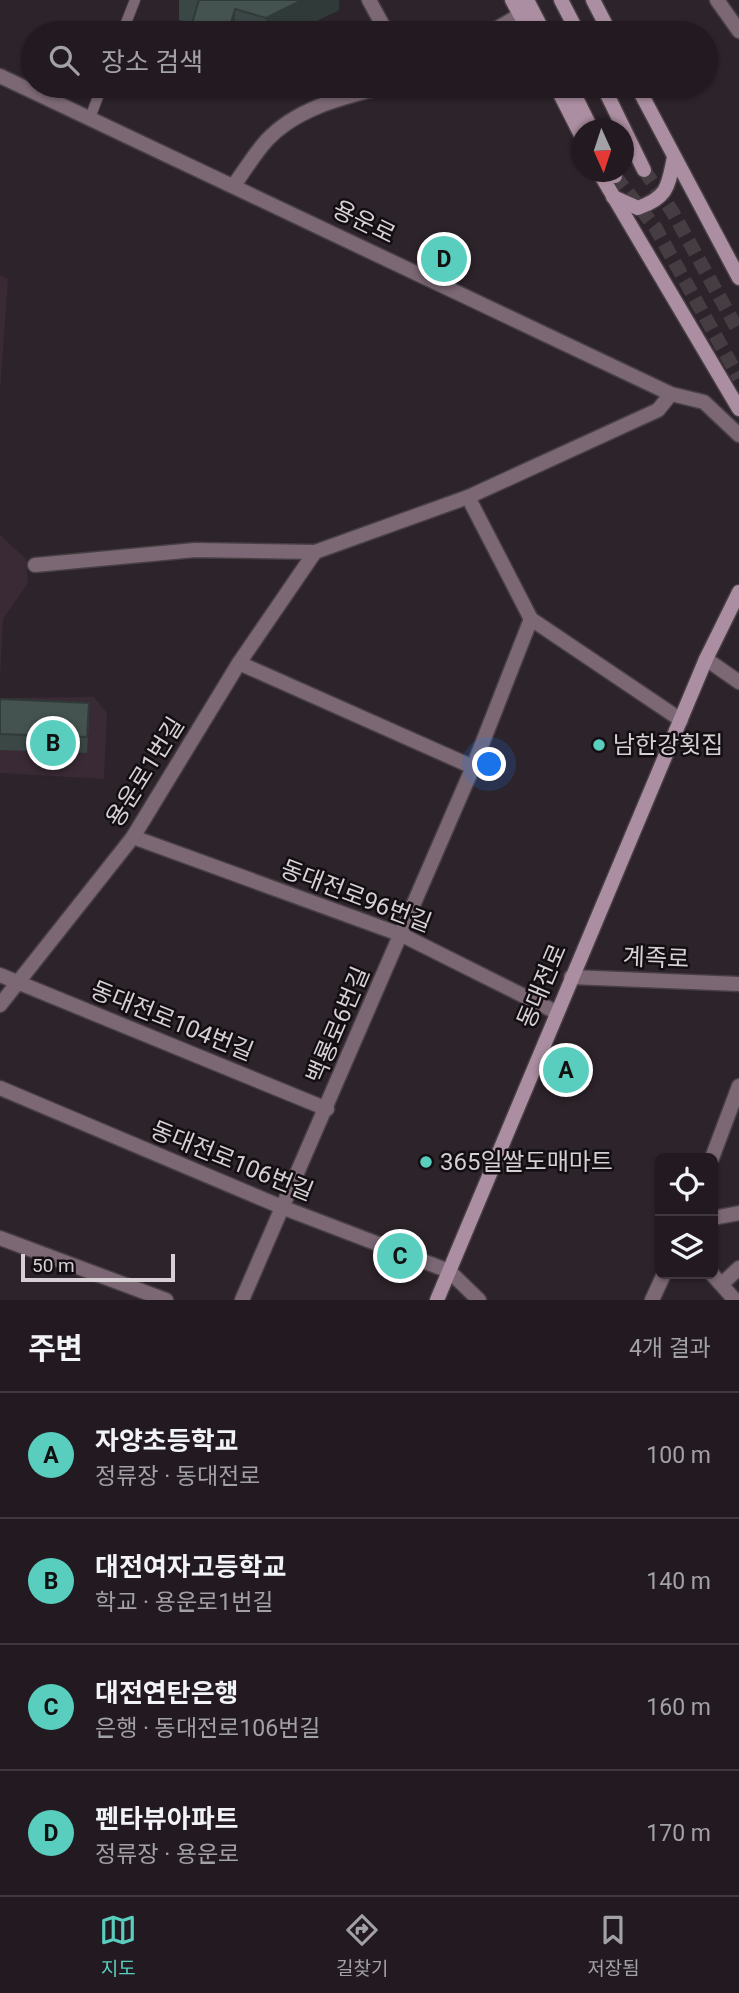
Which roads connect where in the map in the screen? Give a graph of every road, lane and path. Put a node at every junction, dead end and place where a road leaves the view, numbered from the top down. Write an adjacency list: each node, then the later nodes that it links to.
1 (135, 0): 9 (lane)
2 (369, 0): 10 (street)
3 (512, 0): 8 (main road)
4 (527, 0): 13 (main road)
5 (561, 0): 14 (main road)
6 (593, 0): 15 (main road)
7 (717, 0): 16 (street)
8 (520, 15): 11 (street); 12 (main road)
9 (127, 21)
10 (380, 21)
11 (510, 21)
12 (523, 21)
13 (538, 21)
14 (572, 21)
15 (604, 21)
16 (739, 31)
17 (0, 76): 18 (street, 용운로)
18 (21, 86)
19 (47, 98): 26 (street, 용운로)
20 (98, 98): 26 (lane)
21 (341, 98): 32 (street)
22 (562, 98): 27 (main road)
23 (576, 98): 28 (main road)
24 (609, 98): 30 (main road)
25 (643, 98): 29 (main road)
26 (90, 118): 32 (street, 용운로)
27 (573, 119)
28 (586, 119)
29 (674, 157): 33 (main road); 34 (main road)
30 (644, 170)
31 (604, 182): 33 (main road)
32 (234, 185): 35 (street, 용운로)
33 (611, 196): 36 (main road)
34 (739, 278)
35 (671, 394): 37 (street, 용운로); 38 (street)
36 (739, 409)
37 (739, 435)
38 (468, 497): 39 (street); 42 (street)
39 (315, 552): 40 (street); 44 (street, 용운로1번길)
40 (35, 565)
41 (739, 592): 43 (main road, 동대전로)
42 (531, 619): 46 (street); 47 (street, 백룡로6번길)
43 (706, 659): 45 (street); 46 (main road, 동대전로)
44 (239, 663): 47 (street); 48 (street, 용운로1번길)
45 (739, 682)
46 (681, 720): 51 (main road, 동대전로)
47 (473, 767): 49 (street, 백룡로6번길)
48 (132, 837): 49 (street, 동대전로96번길); 52 (street, 용운로1번길)
49 (401, 935): 55 (street, 동대전로96번길); 58 (street, 백룡로6번길)
50 (0, 975): 52 (street, 동대전로104번길)
51 (571, 977): 53 (street, 계족로); 55 (main road, 동대전로)
52 (18, 982): 54 (street, 용운로1번길); 58 (street, 동대전로104번길)
53 (739, 984)
54 (0, 1005)
55 (556, 1012): 65 (main road, 동대전로)
56 (739, 1086): 59 (street)
57 (0, 1088): 60 (street, 동대전로106번길)
58 (327, 1109): 60 (street, 백룡로6번길)
59 (714, 1153)
60 (284, 1208): 65 (street, 동대전로106번길); 70 (street, 백룡로6번길)
61 (739, 1213): 62 (street)
62 (718, 1218)
63 (0, 1238): 69 (street)
64 (739, 1268): 66 (street)
65 (449, 1271): 71 (main road, 동대전로); 72 (street)
66 (718, 1278)
67 (662, 1279): 73 (street)
68 (717, 1279): 74 (street)
69 (166, 1300)
70 (242, 1300)
71 (437, 1300)
72 (479, 1300)
73 (652, 1300)
74 (735, 1300)

